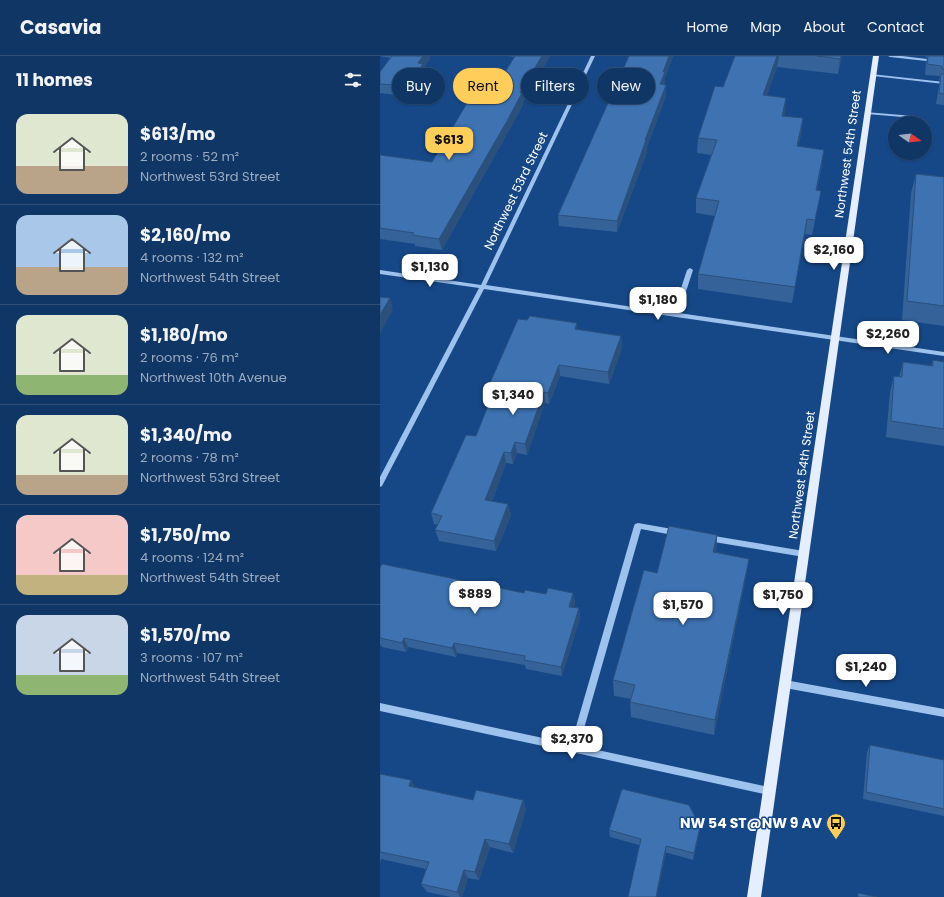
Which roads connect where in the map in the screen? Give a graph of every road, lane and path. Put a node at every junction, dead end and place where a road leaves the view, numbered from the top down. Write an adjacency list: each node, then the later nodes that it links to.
1 (593, 56): 11 (street, Northwest 53rd Street)
2 (876, 56): 5 (main road, Northwest 54th Street)
3 (890, 56): 4 (street)
4 (944, 62)
5 (873, 75): 6 (street); 7 (main road, Northwest 54th Street)
6 (944, 83)
7 (868, 113): 8 (street); 13 (main road, Northwest 54th Street)
8 (902, 116)
9 (690, 270): 12 (street)
10 (380, 272): 11 (street)
11 (483, 286): 12 (street); 15 (street, Northwest 53rd Street)
12 (676, 314): 13 (street)
13 (835, 338): 14 (street); 18 (main road, Northwest 54th Street)
14 (944, 354)
15 (380, 484)
16 (686, 534): 22 (street)
17 (702, 537): 18 (street)
18 (804, 554): 19 (main road, Northwest 54th Street)
19 (785, 684): 21 (street); 23 (main road, Northwest 54th Street)
20 (380, 707): 22 (street)
21 (944, 713)
22 (574, 750): 23 (street)
23 (769, 791): 24 (main road, Northwest 54th Street)
24 (754, 897)

